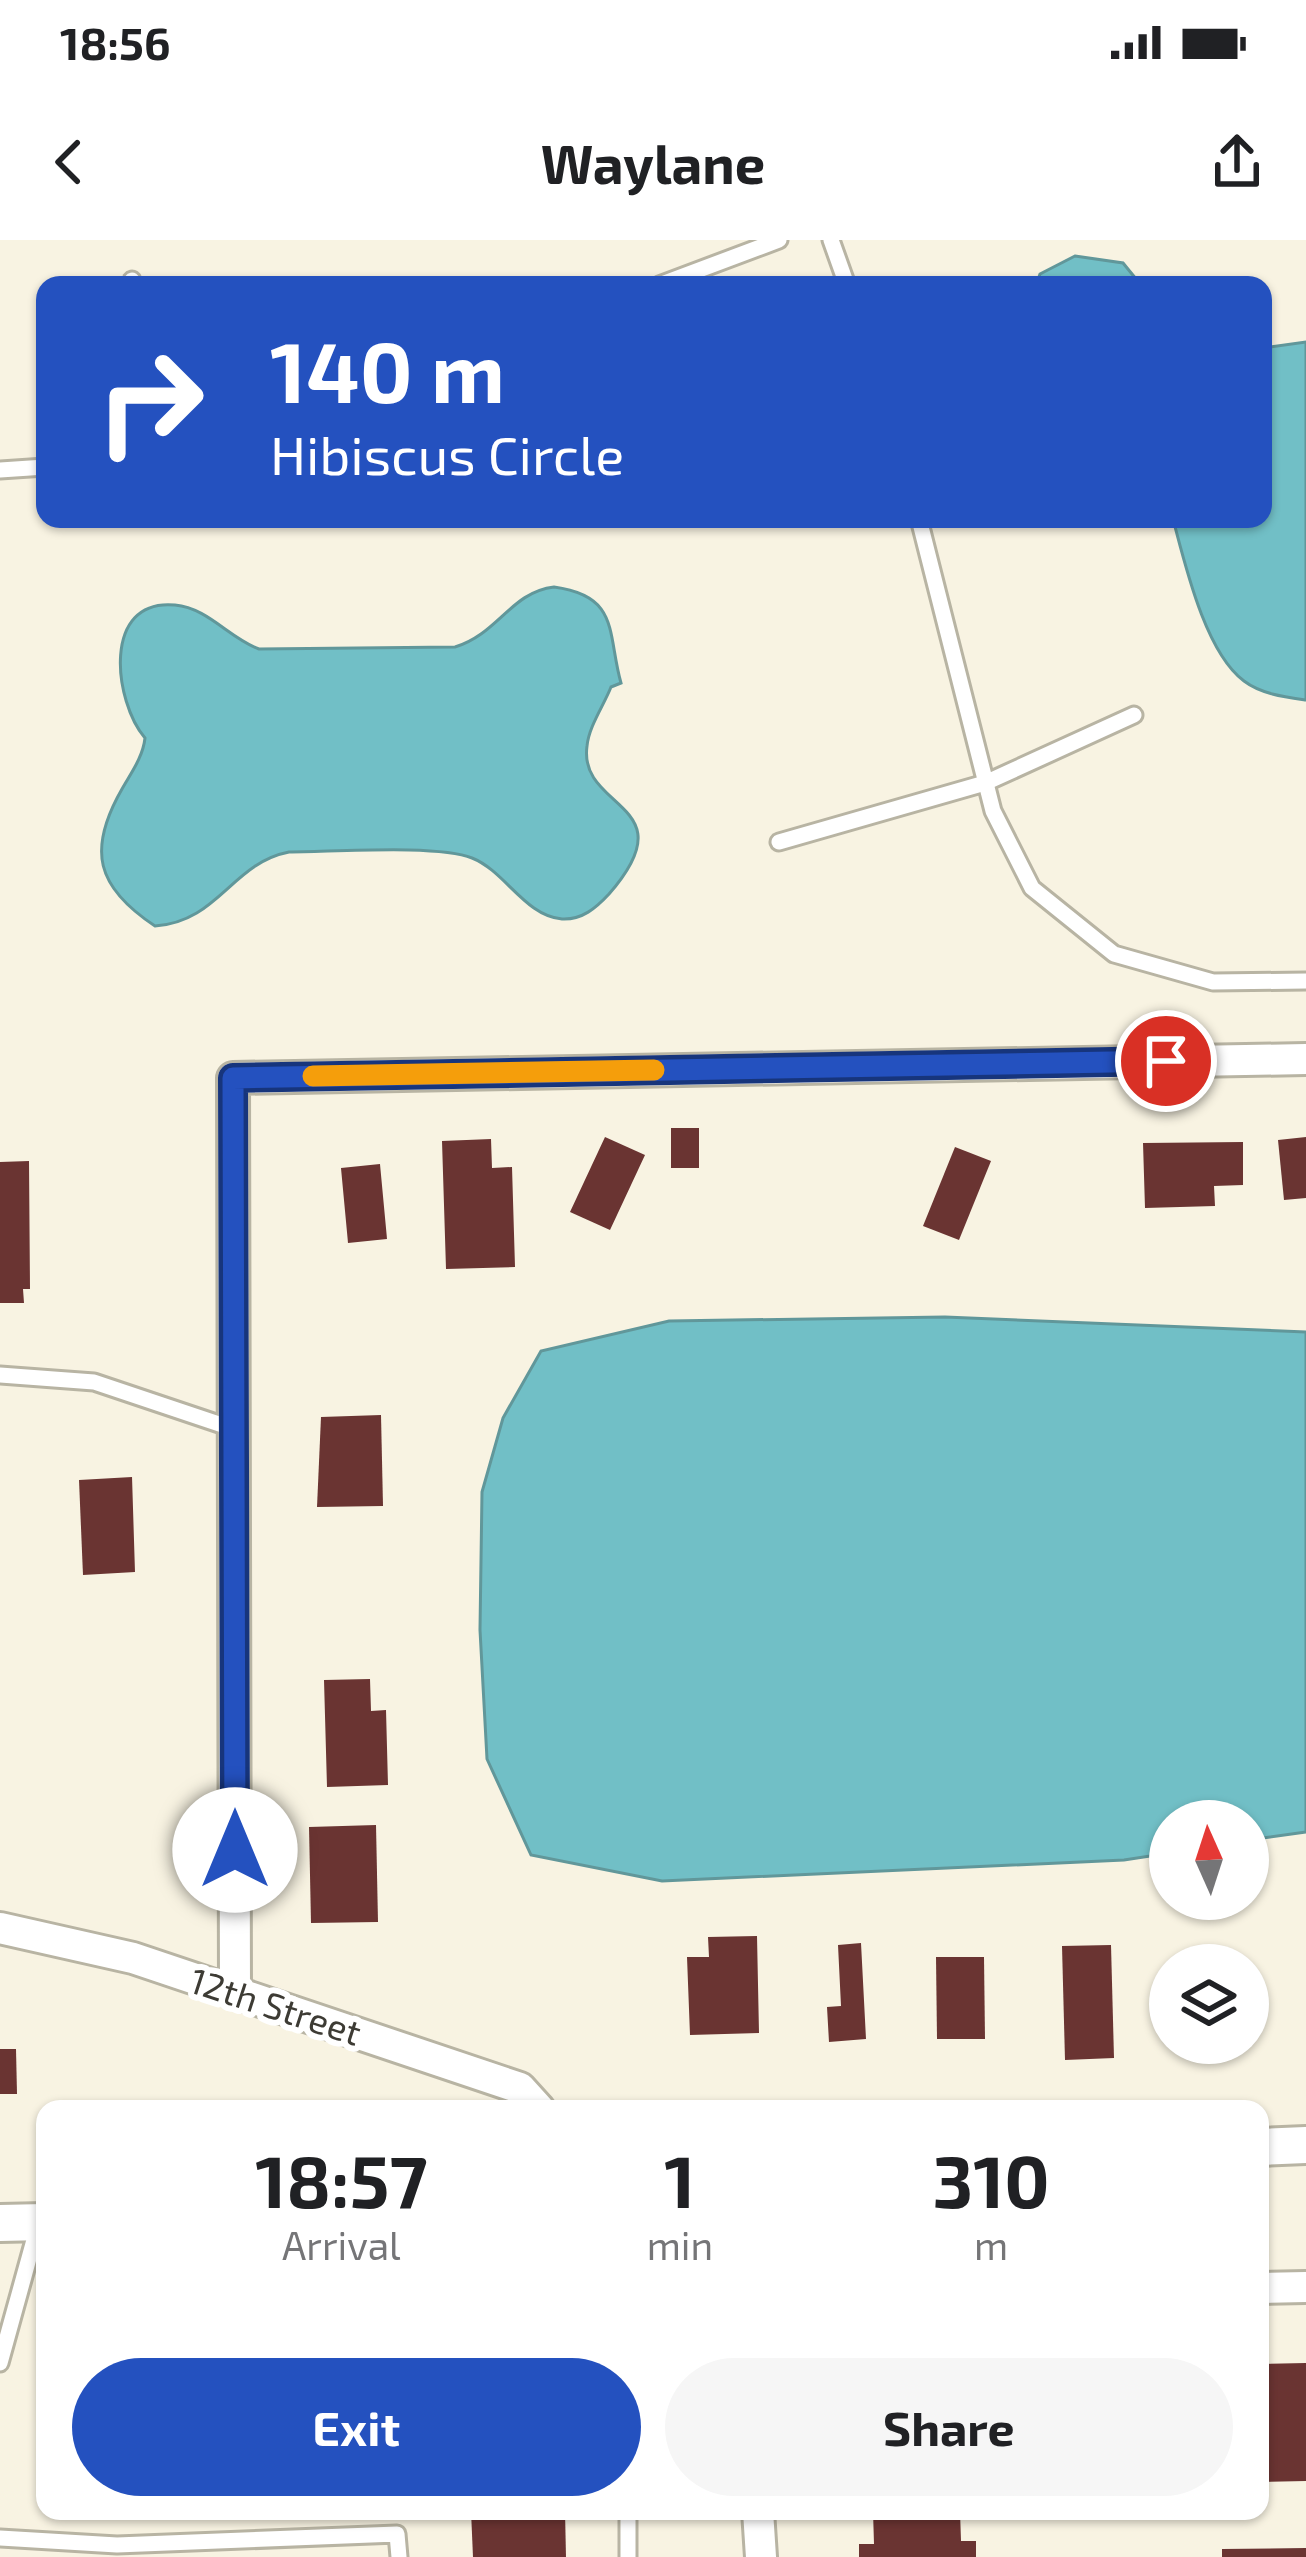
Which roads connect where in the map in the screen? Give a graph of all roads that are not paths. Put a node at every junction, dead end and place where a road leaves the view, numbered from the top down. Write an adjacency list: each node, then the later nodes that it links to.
1 (779, 240): 3 (lane)
2 (831, 240): 4 (lane)
3 (683, 276)
4 (844, 276)
5 (36, 468): 6 (lane)
6 (0, 470)
7 (921, 528): 9 (lane)
8 (1134, 716): 9 (lane)
9 (986, 783): 10 (lane); 11 (lane)
10 (779, 842)
11 (1306, 981)
12 (1306, 1058): 14 (street)
13 (0, 1375): 14 (lane)
14 (234, 1429): 16 (street)
15 (0, 1928): 16 (street, 12th Street)
16 (236, 1991): 17 (street, 12th Street)
17 (531, 2100)
18 (1306, 2145): 19 (street)
19 (1269, 2147)
20 (36, 2222): 21 (street)
21 (0, 2223)
22 (36, 2242): 25 (lane)
23 (1306, 2287): 24 (street)
24 (1269, 2288)
25 (0, 2363)
26 (628, 2520): 31 (lane)
27 (758, 2520): 32 (street)
28 (0, 2538): 29 (lane)
29 (118, 2551): 30 (lane)
30 (399, 2557)
31 (628, 2557)
32 (760, 2557)

